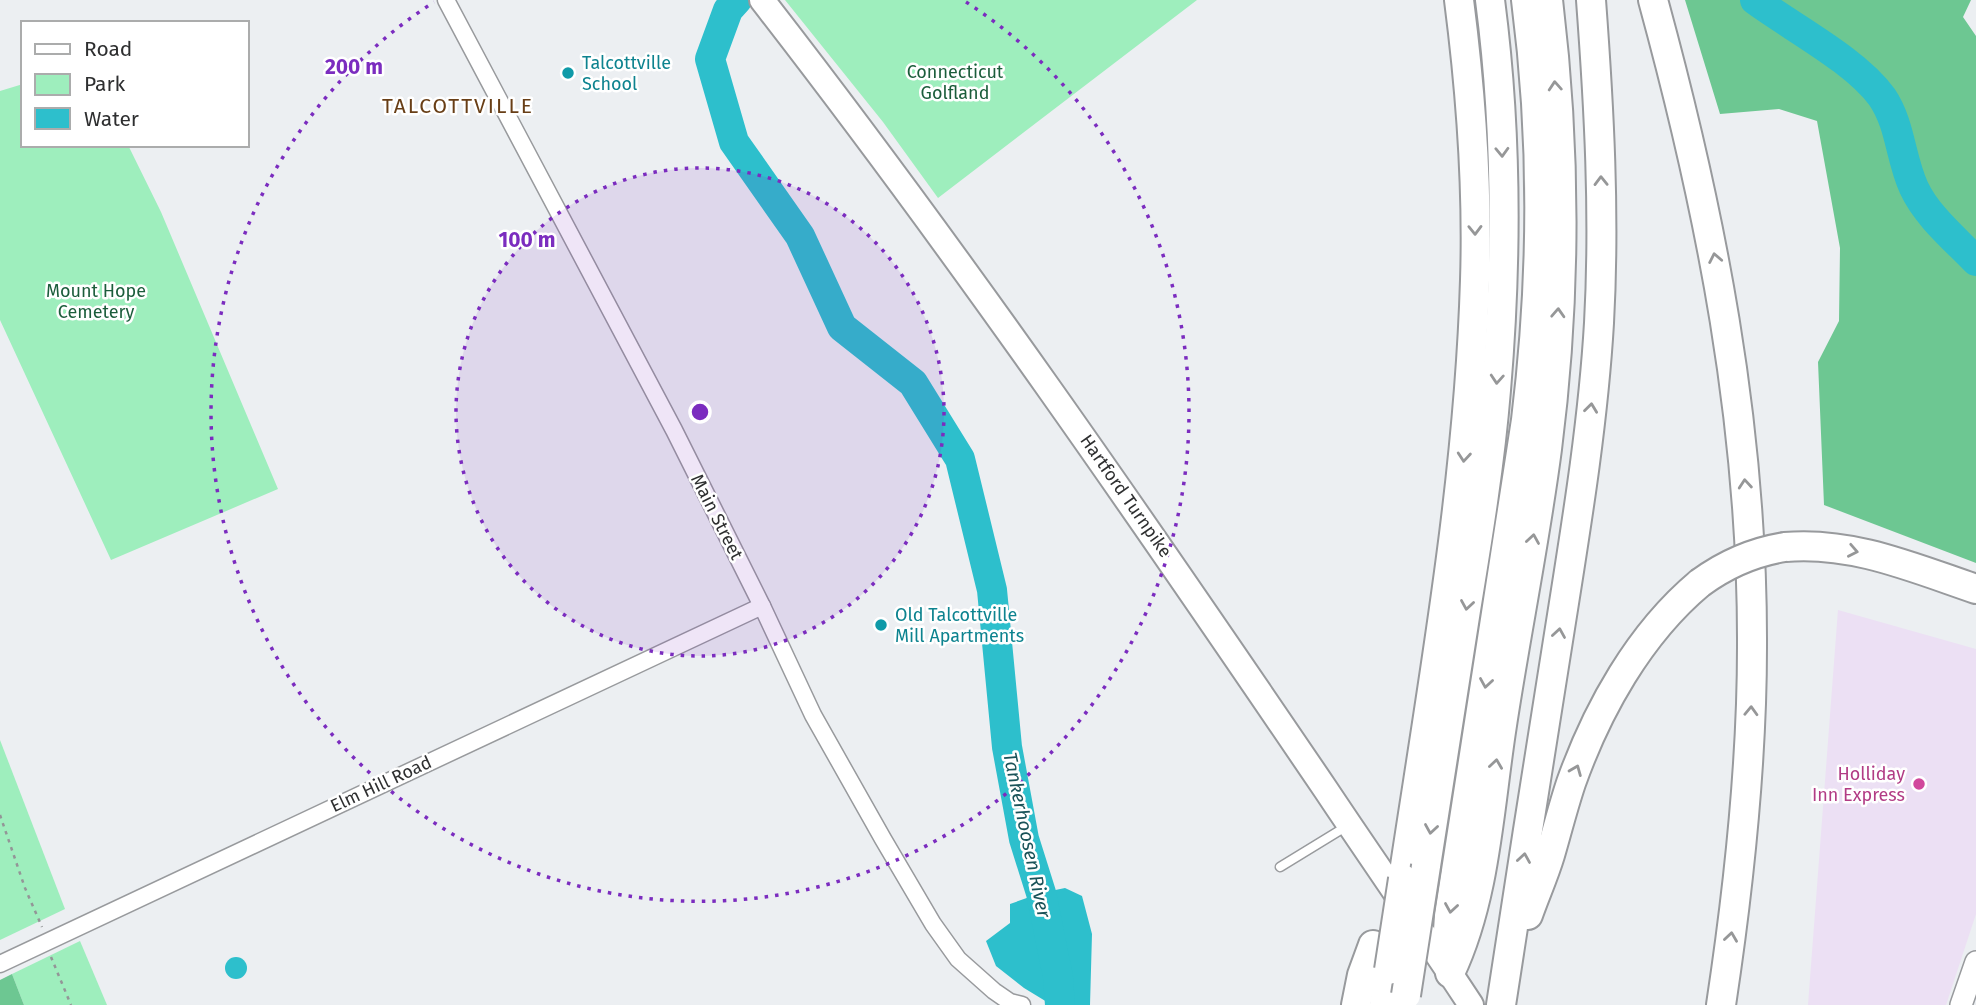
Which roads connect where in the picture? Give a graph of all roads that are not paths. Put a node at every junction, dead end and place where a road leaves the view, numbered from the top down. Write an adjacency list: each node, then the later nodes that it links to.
1 (446, 0): 9 (street, Main Street)
2 (762, 0): 10 (main road, Hartford Turnpike)
3 (1591, 0): 16 (highway, one-way to 3)
4 (1653, 0): 21 (highway, one-way to 4)
5 (1537, 2): 15 (highway)
6 (1490, 5): 12 (highway, one-way to 12)
7 (1460, 7): 12 (highway, one-way to 12)
8 (1976, 589): 16 (highway, one-way to 8, bridge)
9 (762, 606): 14 (street, Elm Hill Road); 18 (street, Main Street)
10 (1349, 824): 11 (lane); 15 (main road, Hartford Turnpike)
11 (1280, 867)
12 (1414, 872): 17 (highway, bridge); 17 (highway, bridge); 19 (highway, bridge)
13 (1976, 962): 22 (main road)
14 (0, 964)
15 (1450, 973): 20 (main road, Hartford Turnpike)
16 (1504, 987)
17 (1398, 1002)
18 (1022, 1005)
19 (1356, 1005)
20 (1471, 1005)
21 (1721, 1005)
22 (1961, 1005)

